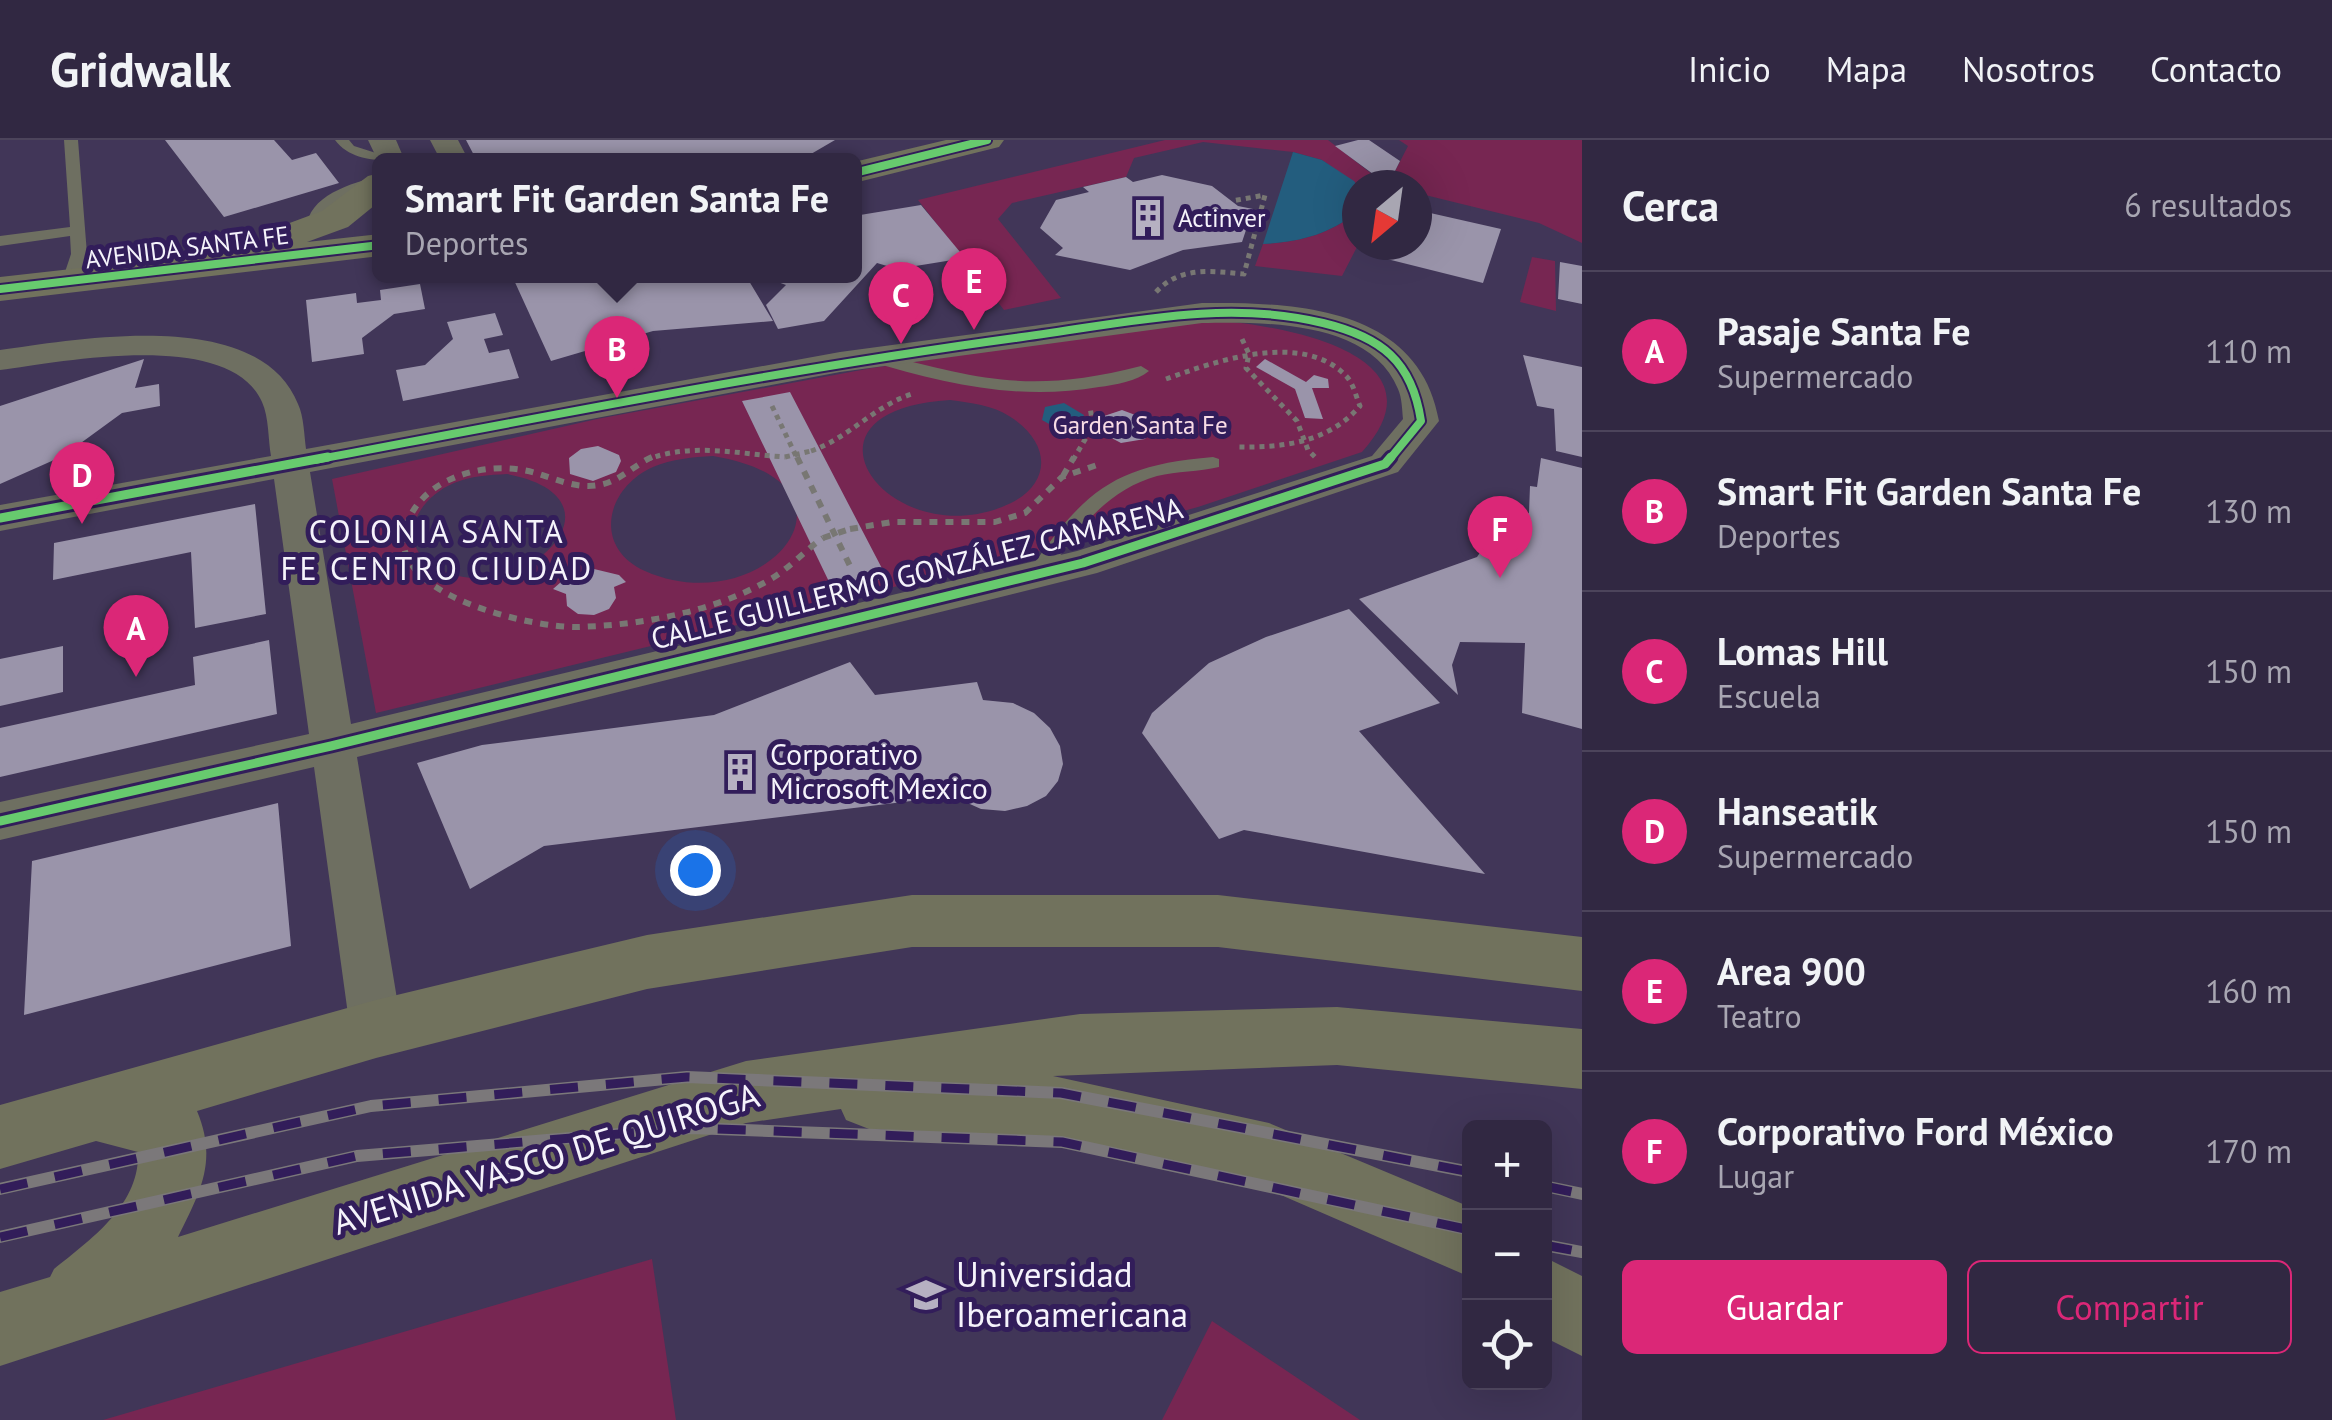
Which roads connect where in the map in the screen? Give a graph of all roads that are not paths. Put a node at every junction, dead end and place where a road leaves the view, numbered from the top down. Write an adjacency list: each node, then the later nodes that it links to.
1 (71, 140): 7 (lane)
2 (342, 140): 4 (lane)
3 (987, 140): 5 (main road)
4 (372, 155)
5 (862, 171)
6 (372, 189): 10 (main road)
7 (78, 230): 8 (lane); 11 (lane)
8 (0, 240)
9 (372, 245): 10 (main road, AVENIDA SANTA FE)
10 (182, 268): 11 (main road, AVENIDA SANTA FE)
11 (70, 281): 12 (main road, AVENIDA SANTA FE)
12 (0, 289)
13 (874, 357): 15 (lane); 17 (street, CALLE GUILLERMO GONZÁLEZ CAMARENA); 19 (street, CALLE GUILLERMO GONZÁLEZ CAMARENA)
14 (0, 360): 17 (street)
15 (1140, 371)
16 (1218, 455): 19 (lane)
17 (290, 464): 18 (street, CALLE GUILLERMO GONZÁLEZ CAMARENA); 20 (street)
18 (0, 518)
19 (1036, 576): 20 (street, CALLE GUILLERMO GONZÁLEZ CAMARENA)
20 (331, 746): 21 (street, CALLE GUILLERMO GONZÁLEZ CAMARENA); 23 (street)
21 (0, 821)
22 (1582, 964): 23 (main road)
23 (376, 1029): 26 (main road)
24 (1582, 1058): 25 (main road, AVENIDA VASCO DE QUIROGA)
25 (746, 1092): 28 (main road); 30 (main road, AVENIDA VASCO DE QUIROGA)
26 (94, 1109): 27 (main road); 30 (main road)
27 (0, 1137)
28 (1462, 1239)
29 (1552, 1299): 31 (main road)
30 (29, 1320)
31 (1582, 1320)

